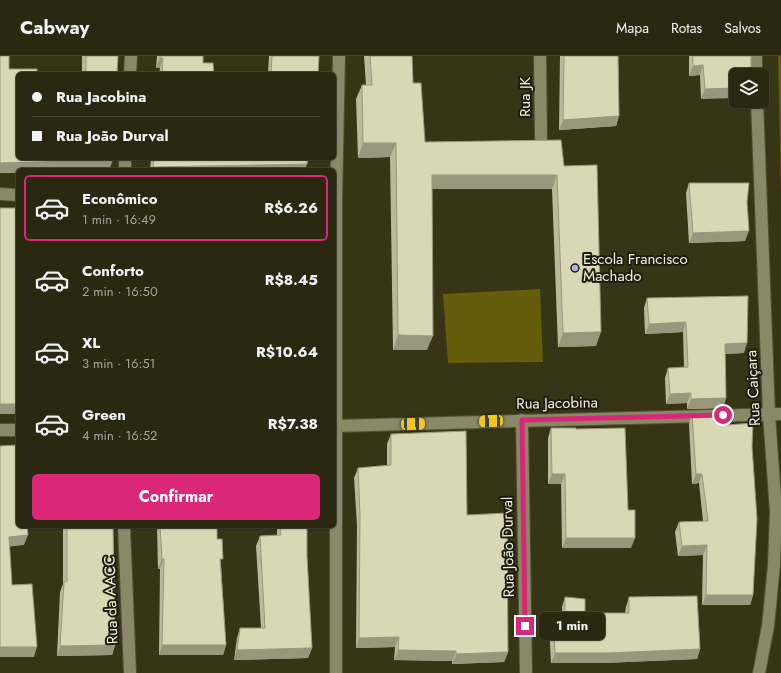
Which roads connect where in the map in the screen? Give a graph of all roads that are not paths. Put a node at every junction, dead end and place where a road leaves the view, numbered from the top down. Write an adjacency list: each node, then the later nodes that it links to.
1 (131, 56): 6 (street)
2 (339, 56): 9 (street)
3 (540, 56): 8 (street, Rua JK)
4 (756, 56): 5 (street)
5 (756, 68)
6 (130, 72)
7 (758, 108): 12 (street, Rua Caiçara)
8 (541, 138)
9 (336, 168)
10 (0, 194): 11 (street)
11 (16, 195)
12 (775, 414): 13 (street, Rua Jacobina); 22 (street, Rua Caiçara)
13 (522, 420): 14 (street, Rua Jacobina); 21 (street, Rua João Durval)
14 (336, 426)
15 (0, 430): 16 (street)
16 (16, 430)
17 (124, 528): 19 (street, Rua da AACC)
18 (335, 528): 20 (street)
19 (130, 673)
20 (336, 673)
21 (526, 673)
22 (759, 673)

